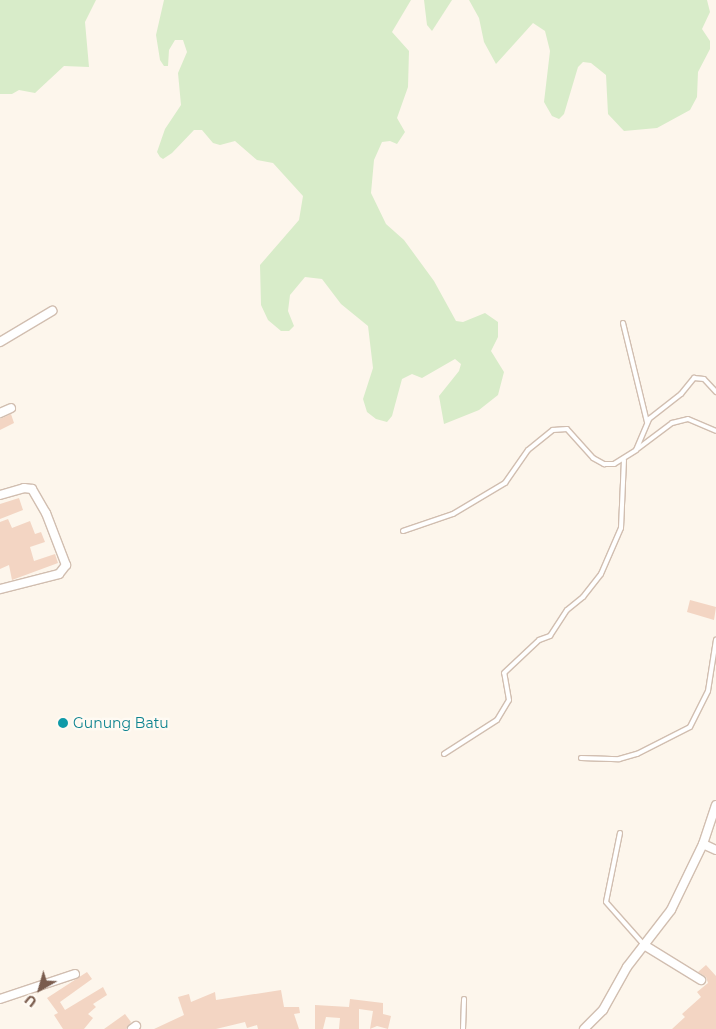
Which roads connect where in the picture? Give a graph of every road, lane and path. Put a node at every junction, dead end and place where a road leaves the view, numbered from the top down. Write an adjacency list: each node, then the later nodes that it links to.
1 (52, 311): 3 (street)
2 (623, 323): 7 (lane)
3 (0, 342)
4 (716, 392): 7 (lane)
5 (11, 408): 6 (street)
6 (0, 412)
7 (647, 422): 9 (lane)
8 (716, 431): 9 (lane)
9 (636, 450): 10 (lane)
10 (624, 460): 12 (lane); 15 (lane)
11 (0, 495): 13 (street)
12 (403, 531)
13 (0, 589)
14 (716, 640): 16 (lane)
15 (444, 754)
16 (581, 758)
17 (716, 805): 19 (street)
18 (620, 833): 21 (lane)
19 (704, 844): 20 (street); 21 (street)
20 (716, 850)
21 (644, 945): 23 (street); 27 (street)
22 (75, 974): 25 (street)
23 (701, 980)
24 (464, 999): 26 (lane)
25 (0, 1000)
26 (463, 1029)
27 (584, 1029)

